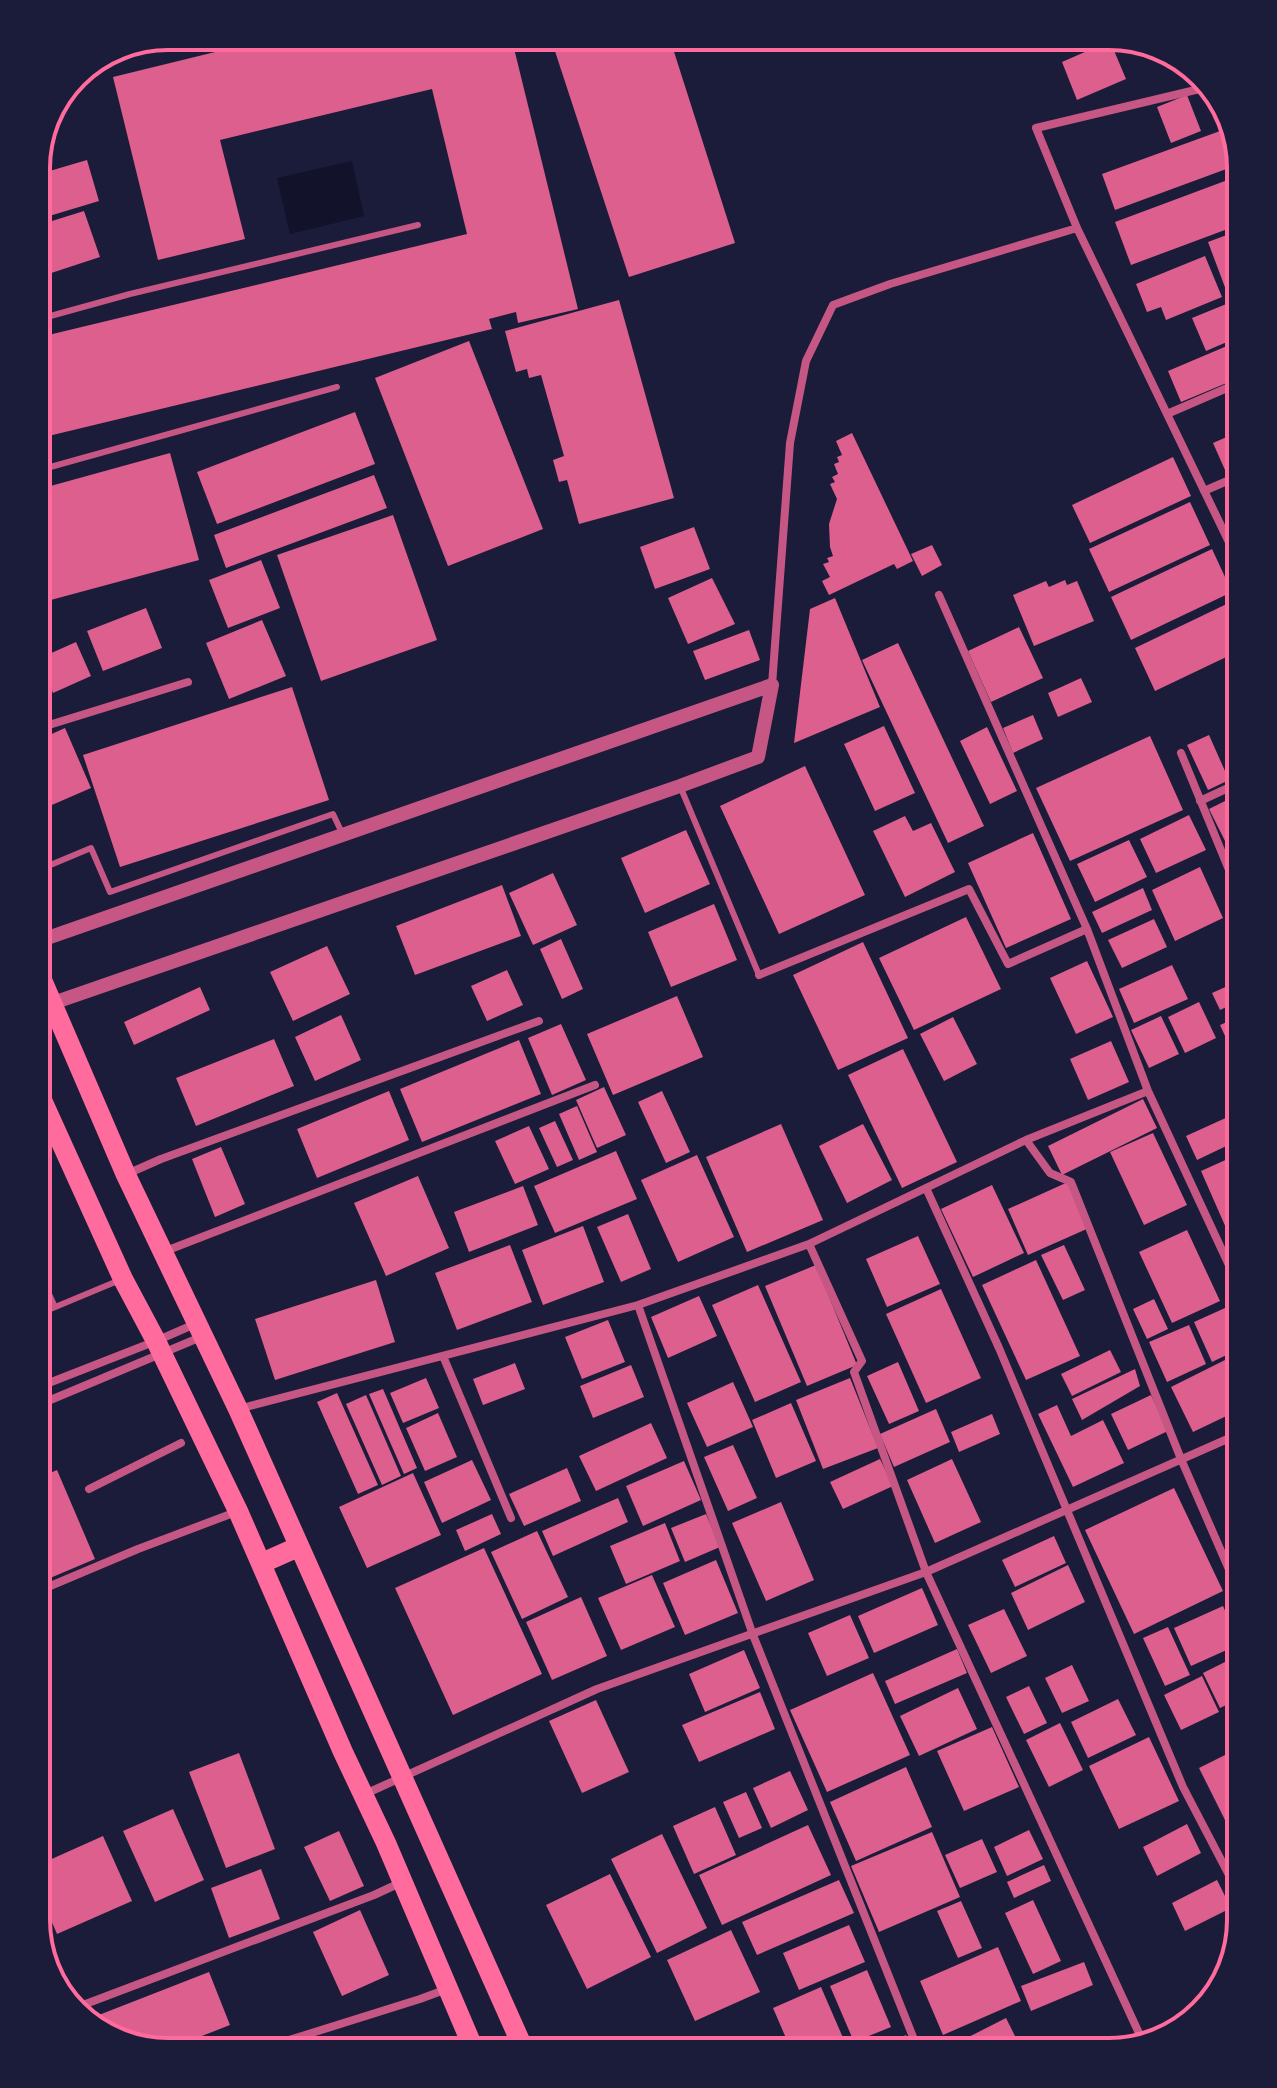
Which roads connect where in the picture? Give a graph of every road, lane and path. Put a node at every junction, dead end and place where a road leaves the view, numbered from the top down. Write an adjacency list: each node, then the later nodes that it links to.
1 (1198, 90): 3 (street)
2 (418, 225): 4 (lane)
3 (1077, 228): 7 (street); 14 (street)
4 (50, 316)
5 (337, 387): 8 (lane)
6 (1227, 388): 7 (street)
7 (1167, 414): 10 (street)
8 (50, 467)
9 (1227, 481): 10 (street)
10 (1204, 491): 11 (street)
11 (1227, 538)
12 (939, 595): 23 (street)
13 (188, 682): 15 (street)
14 (772, 685): 17 (street); 20 (street)
15 (50, 725)
16 (1181, 753): 19 (street)
17 (680, 786): 25 (lane); 27 (street)
18 (1227, 788): 19 (street)
19 (1200, 801): 22 (street)
20 (343, 835): 21 (lane); 24 (street)
21 (50, 865)
22 (1227, 866)
23 (1087, 929): 25 (street); 30 (street)
24 (50, 937)
25 (759, 975)
26 (50, 996): 27 (main road)
27 (53, 1003): 33 (main road)
28 (539, 1021): 33 (street)
29 (595, 1085): 36 (street)
30 (1148, 1091): 32 (street); 37 (street)
31 (50, 1118): 38 (main road)
32 (1026, 1140): 34 (street); 52 (street)
33 (126, 1175): 36 (main road)
34 (926, 1188): 35 (street); 54 (street)
35 (809, 1244): 40 (street); 60 (street)
36 (162, 1253): 43 (main road)
37 (1227, 1261)
38 (123, 1279): 41 (lane); 44 (main road)
39 (50, 1296): 41 (lane)
40 (638, 1305): 45 (street); 62 (street)
41 (55, 1307): 42 (lane)
42 (50, 1309)
43 (201, 1329): 44 (street); 44 (street); 48 (main road)
44 (159, 1348): 46 (street); 47 (street); 49 (main road)
45 (443, 1356): 48 (street); 56 (street)
46 (50, 1383)
47 (50, 1399)
48 (238, 1409): 57 (main road)
49 (200, 1433): 51 (lane); 55 (main road)
50 (1227, 1439): 52 (street)
51 (181, 1443): 53 (street)
52 (1181, 1459): 54 (street); 59 (street)
53 (89, 1489)
54 (1066, 1510): 60 (street); 65 (street)
55 (238, 1511): 58 (main road); 61 (street)
56 (511, 1518)
57 (298, 1547): 58 (main road); 63 (main road)
58 (262, 1563): 64 (main road)
59 (1227, 1565)
60 (926, 1572): 62 (street); 69 (street)
61 (50, 1586)
62 (753, 1635): 63 (street); 73 (street)
63 (402, 1778): 64 (street); 72 (main road)
64 (364, 1795): 66 (main road)
65 (1227, 1871)
66 (403, 1882): 67 (main road); 68 (street)
67 (447, 1989): 70 (street); 71 (main road)
68 (85, 2004)
69 (1139, 2034)
70 (296, 2038)
71 (469, 2038)
72 (519, 2038)
73 (913, 2038)

